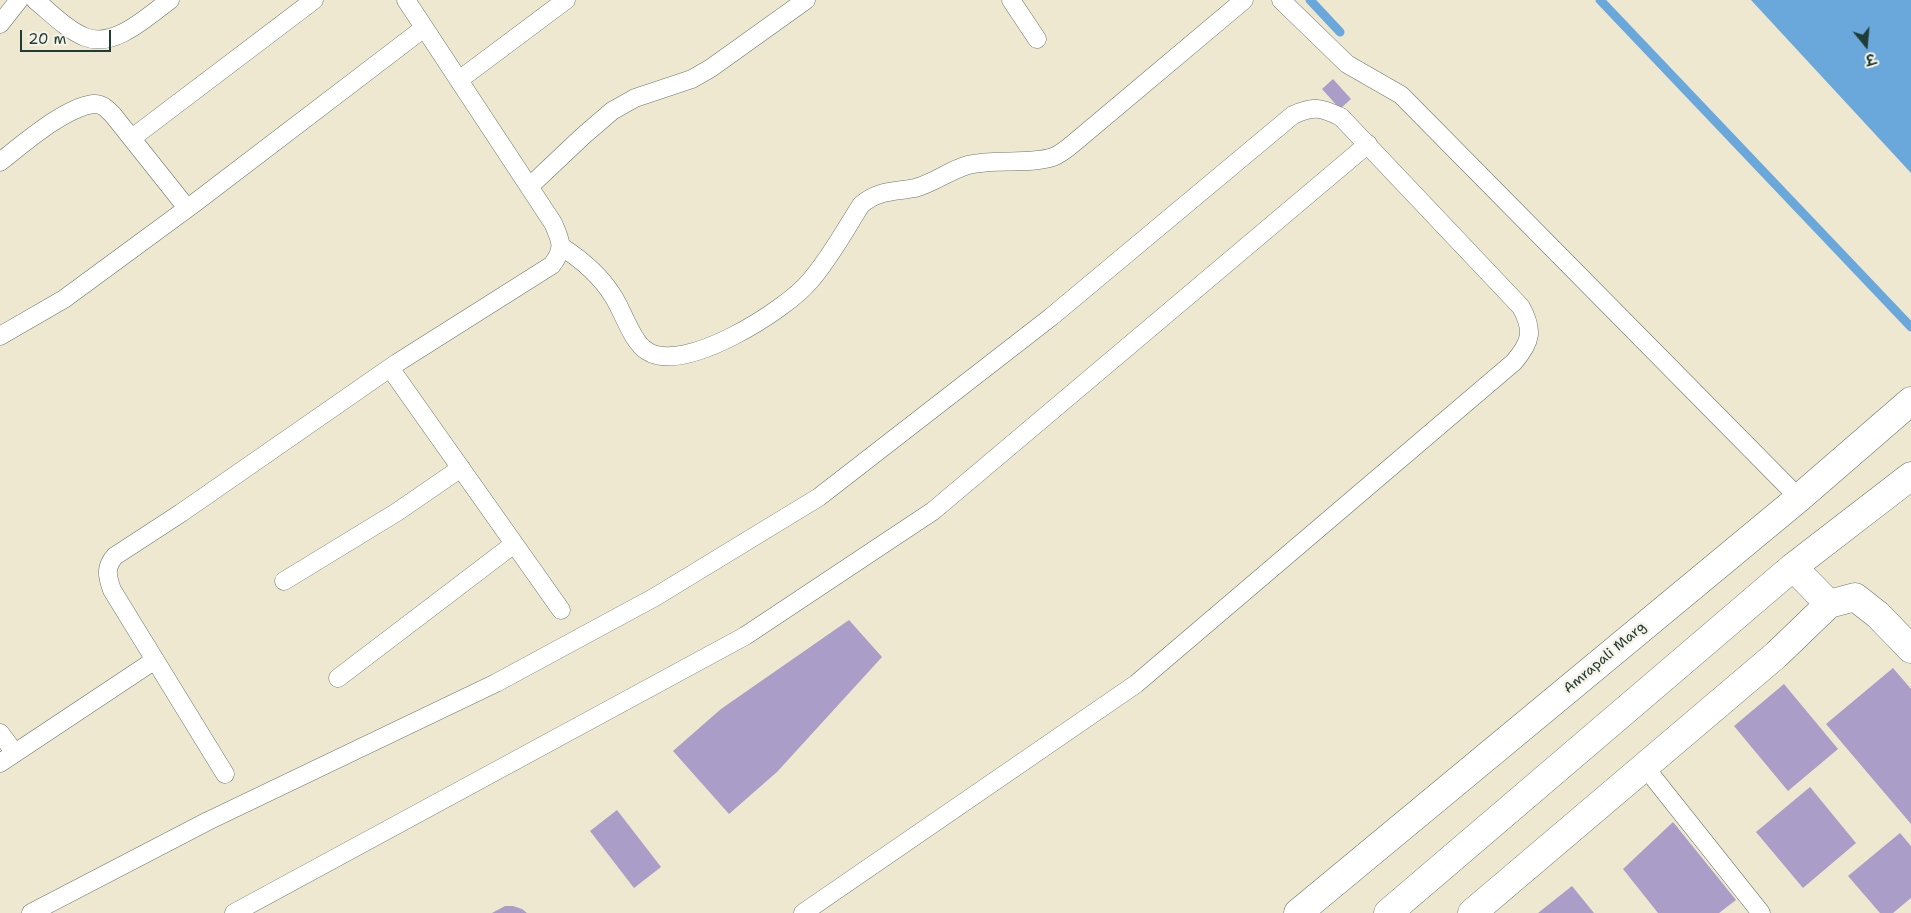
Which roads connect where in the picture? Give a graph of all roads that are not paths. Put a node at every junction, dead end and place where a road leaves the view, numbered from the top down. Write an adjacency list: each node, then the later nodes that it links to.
1 (19, 0): 11 (lane)
2 (35, 0): 3 (lane)
3 (170, 0)
4 (314, 0): 15 (lane)
5 (406, 0): 12 (lane)
6 (566, 0): 14 (lane)
7 (806, 0): 18 (lane)
8 (1011, 0): 13 (lane)
9 (1244, 0): 20 (lane)
10 (1281, 0): 26 (lane)
11 (0, 24)
12 (424, 28): 14 (lane); 19 (lane)
13 (1037, 40)
14 (460, 80): 18 (lane)
15 (132, 138): 17 (lane); 19 (lane)
16 (1368, 144): 40 (lane); 41 (lane); 42 (lane)
17 (0, 162)
18 (529, 187): 20 (lane)
19 (187, 208): 21 (lane)
20 (562, 247): 22 (lane)
21 (0, 336)
22 (390, 368): 24 (lane); 33 (lane)
23 (1902, 409): 26 (main road, Amrapali Marg)
24 (461, 468): 27 (lane); 29 (lane)
25 (1911, 476): 28 (main road)
26 (1799, 498): 43 (main road, Amrapali Marg)
27 (514, 544): 31 (lane); 34 (lane)
28 (1793, 568): 30 (main road); 44 (main road)
29 (284, 581)
30 (1829, 604): 32 (main road); 38 (main road)
31 (561, 610)
32 (1911, 649)
33 (156, 660): 36 (lane); 39 (lane)
34 (338, 678)
35 (0, 733): 36 (lane)
36 (15, 753): 37 (lane)
37 (0, 763)
38 (1645, 767): 45 (main road); 46 (lane)
39 (225, 774)
40 (31, 913)
41 (234, 913)
42 (803, 913)
43 (1298, 913)
44 (1388, 913)
45 (1472, 913)
46 (1761, 913)

